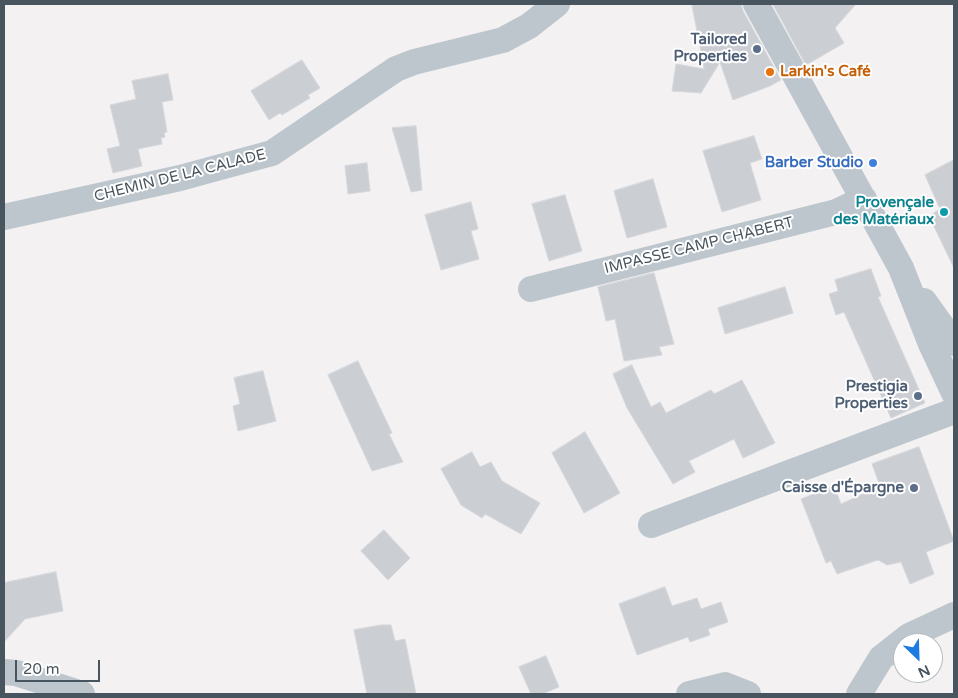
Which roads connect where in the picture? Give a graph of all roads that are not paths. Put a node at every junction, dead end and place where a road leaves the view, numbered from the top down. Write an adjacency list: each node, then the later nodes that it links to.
1 (557, 4): 4 (street, CHEMIN DE LA CALADE)
2 (756, 4): 3 (street)
3 (864, 199): 5 (street); 6 (street, IMPASSE CAMP CHABERT)
4 (4, 218)
5 (901, 268): 7 (street); 8 (street)
6 (531, 288)
7 (954, 343)
8 (954, 392)
9 (954, 411): 10 (street)
10 (651, 526)
11 (954, 615): 16 (street)
12 (4, 672): 13 (street)
13 (82, 694)
14 (689, 694): 15 (street)
15 (748, 694)
16 (860, 694)

